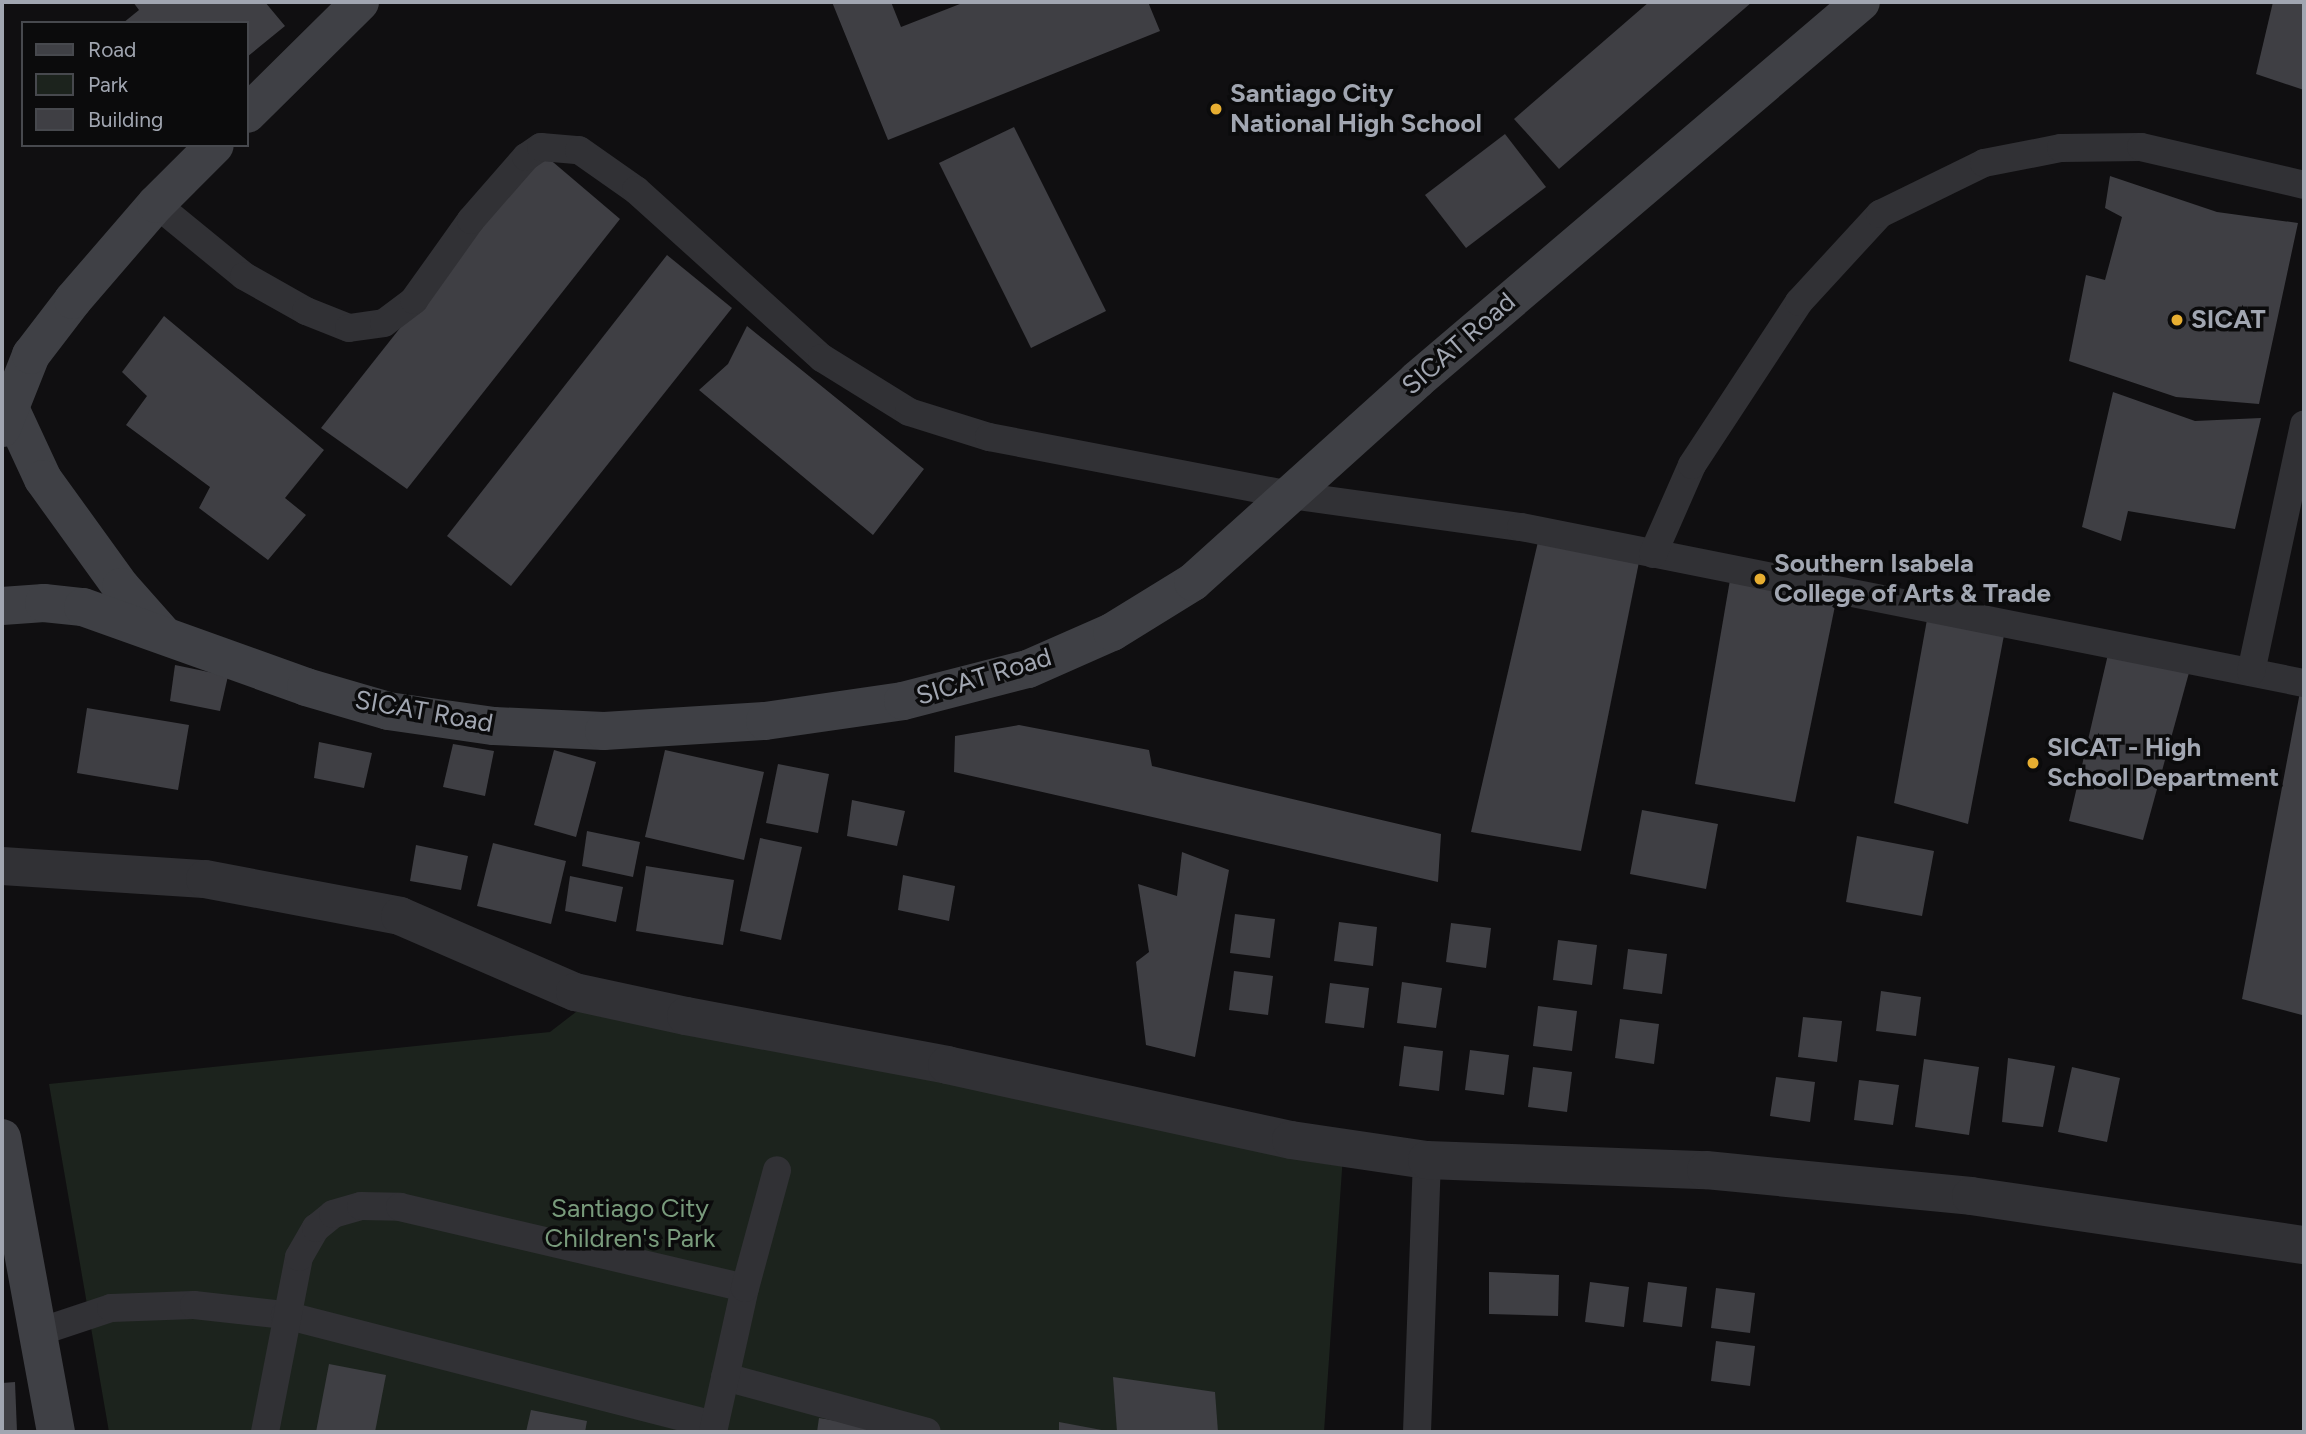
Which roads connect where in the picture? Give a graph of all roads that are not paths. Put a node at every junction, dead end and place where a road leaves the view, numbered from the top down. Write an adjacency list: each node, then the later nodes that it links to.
1 (360, 2): 3 (street)
2 (1861, 2): 9 (street, SICAT Road)
3 (248, 113)
4 (213, 147): 6 (street)
5 (2304, 185): 10 (lane)
6 (156, 204): 7 (street); 9 (lane)
7 (4, 412): 12 (street, SICAT Road)
8 (2304, 425): 13 (lane)
9 (1290, 495): 10 (lane); 12 (street, SICAT Road)
10 (1653, 554): 13 (lane)
11 (2, 606): 12 (street)
12 (165, 635)
13 (2251, 673): 14 (lane)
14 (2304, 683)
15 (2, 866): 17 (street)
16 (2, 1138): 22 (street)
17 (1427, 1160): 19 (street); 28 (lane)
18 (777, 1170): 20 (lane)
19 (2304, 1245)
20 (745, 1288): 21 (lane); 23 (lane)
21 (285, 1315): 22 (lane); 24 (lane); 26 (lane)
22 (36, 1333): 25 (street)
23 (725, 1377): 24 (lane); 27 (lane)
24 (713, 1429)
25 (55, 1432)
26 (265, 1432)
27 (927, 1432)
28 (1417, 1432)

